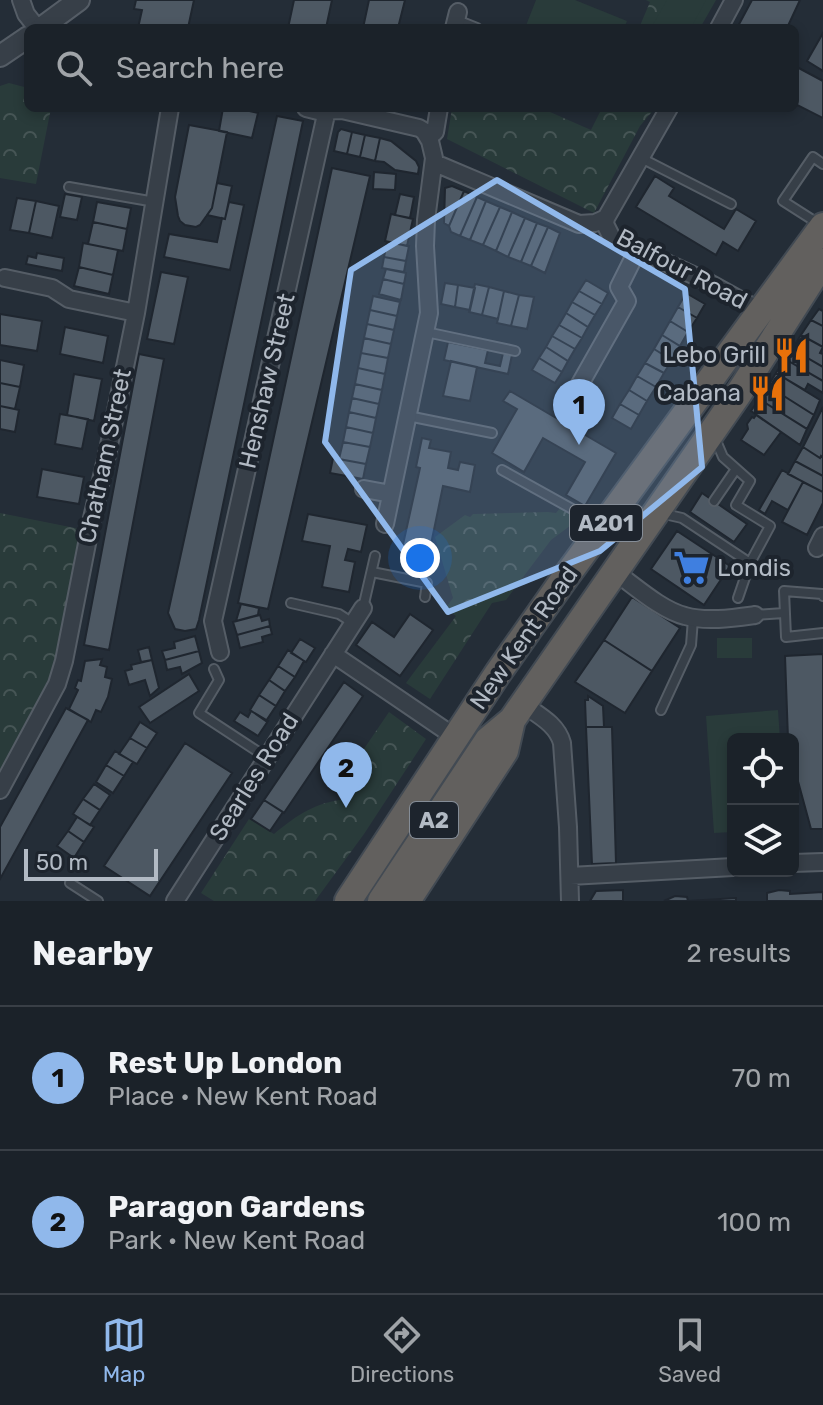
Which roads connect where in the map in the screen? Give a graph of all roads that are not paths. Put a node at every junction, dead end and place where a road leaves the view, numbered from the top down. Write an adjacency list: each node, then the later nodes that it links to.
1 (21, 0): 4 (street)
2 (79, 0): 5 (street)
3 (734, 0): 6 (street)
4 (35, 24)
5 (45, 24)
6 (721, 24)
7 (169, 112): 17 (street, Chatham Street)
8 (327, 112): 54 (street, Henshaw Street)
9 (351, 112): 12 (street)
10 (438, 112): 12 (street)
11 (667, 112): 13 (street)
12 (428, 137): 15 (street)
13 (640, 157): 18 (lane); 19 (street)
14 (823, 164): 20 (lane)
15 (434, 165): 19 (street, Balfour Road); 26 (street)
16 (69, 187): 17 (lane)
17 (156, 202): 25 (street, Chatham Street)
18 (731, 204)
19 (606, 218): 21 (street, Balfour Road)
20 (823, 226): 24 (highway, New Kent Road / A201)
21 (638, 249): 24 (street, Balfour Road); 28 (street)
22 (823, 262): 30 (highway, New Kent Road / A201)
23 (5, 278): 25 (street)
24 (760, 311): 39 (highway, New Kent Road / A201)
25 (136, 313): 61 (street, Chatham Street)
26 (426, 332): 27 (lane); 29 (street)
27 (515, 351)
28 (580, 384)
29 (408, 416): 31 (lane); 35 (street)
30 (712, 431): 32 (lane); 37 (highway, New Kent Road / A201)
31 (492, 433)
32 (736, 469): 36 (lane); 41 (lane)
33 (502, 470): 39 (lane)
34 (364, 489): 35 (street)
35 (391, 494): 38 (street)
36 (714, 501)
37 (656, 512): 41 (lane); 43 (highway, New Kent Road / A201)
38 (385, 524)
39 (601, 531): 59 (highway, New Kent Road / A201)
40 (375, 556): 42 (lane)
41 (750, 563): 46 (lane)
42 (372, 572): 45 (lane); 48 (lane)
43 (615, 572): 51 (street); 58 (highway, New Kent Road / A201)
44 (823, 596): 49 (lane)
45 (425, 597)
46 (738, 598)
47 (291, 603): 52 (lane)
48 (363, 608): 52 (street, Searles Road)
49 (784, 613): 50 (lane); 53 (lane)
50 (755, 615): 51 (street)
51 (693, 618): 57 (lane)
52 (353, 623): 55 (street, Searles Road)
53 (823, 633)
54 (220, 652)
55 (333, 654): 59 (street); 60 (street, Searles Road)
56 (214, 669): 60 (lane)
57 (661, 710)
58 (517, 712): 65 (street); 70 (highway, A2); 71 (highway, New Kent Road / A201)
59 (455, 737): 69 (highway, New Kent Road / A201)
60 (266, 757): 68 (street, Searles Road)
61 (0, 790)
62 (823, 862): 63 (street)
63 (799, 863)
64 (727, 867): 65 (street)
65 (570, 876): 72 (street)
66 (70, 883): 67 (lane)
67 (98, 901)
68 (175, 901)
69 (348, 901)
70 (381, 901)
71 (407, 901)
72 (570, 901)

